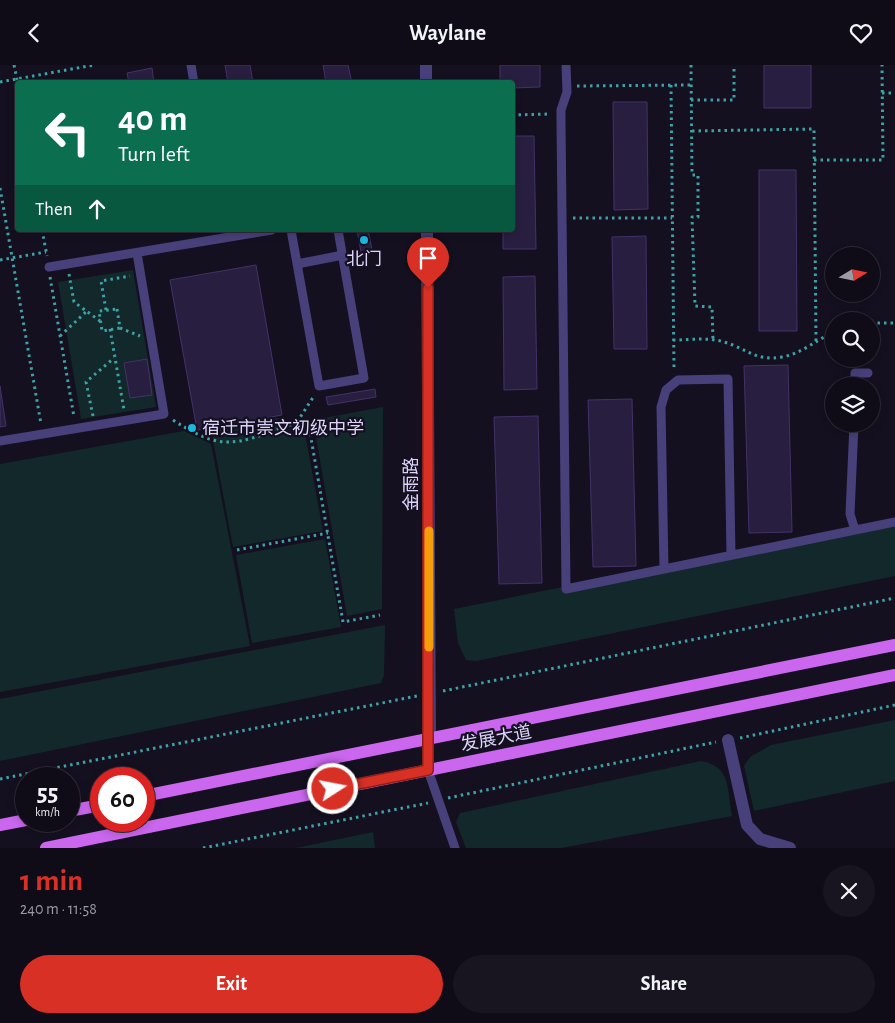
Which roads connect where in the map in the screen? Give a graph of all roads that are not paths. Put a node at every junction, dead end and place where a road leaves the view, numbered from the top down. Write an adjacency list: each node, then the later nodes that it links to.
1 (191, 65): 4 (lane)
2 (426, 65): 5 (street)
3 (566, 65): 22 (lane)
4 (194, 80)
5 (426, 80)
6 (251, 232): 10 (lane)
7 (291, 232): 13 (lane)
8 (338, 232): 12 (lane)
9 (427, 232): 25 (street, 金雨路)
10 (219, 235): 11 (lane)
11 (137, 253): 14 (lane); 18 (lane)
12 (343, 255): 13 (lane); 13 (lane)
13 (297, 264)
14 (49, 267)
15 (868, 373): 16 (lane)
16 (855, 377)
17 (854, 432): 20 (lane)
18 (0, 441)
19 (895, 522): 20 (lane)
20 (855, 530): 21 (lane)
21 (731, 555): 22 (lane); 22 (lane)
22 (664, 569)
23 (895, 645): 25 (main road, 发展大道)
24 (895, 675): 27 (main road, 发展大道)
25 (430, 738): 27 (lane); 28 (main road, 发展大道)
26 (728, 740): 33 (street)
27 (428, 770): 31 (main road, 发展大道); 32 (lane)
28 (155, 794)
29 (15, 822): 30 (main road)
30 (0, 825)
31 (46, 848)
32 (455, 848)
33 (790, 848)

